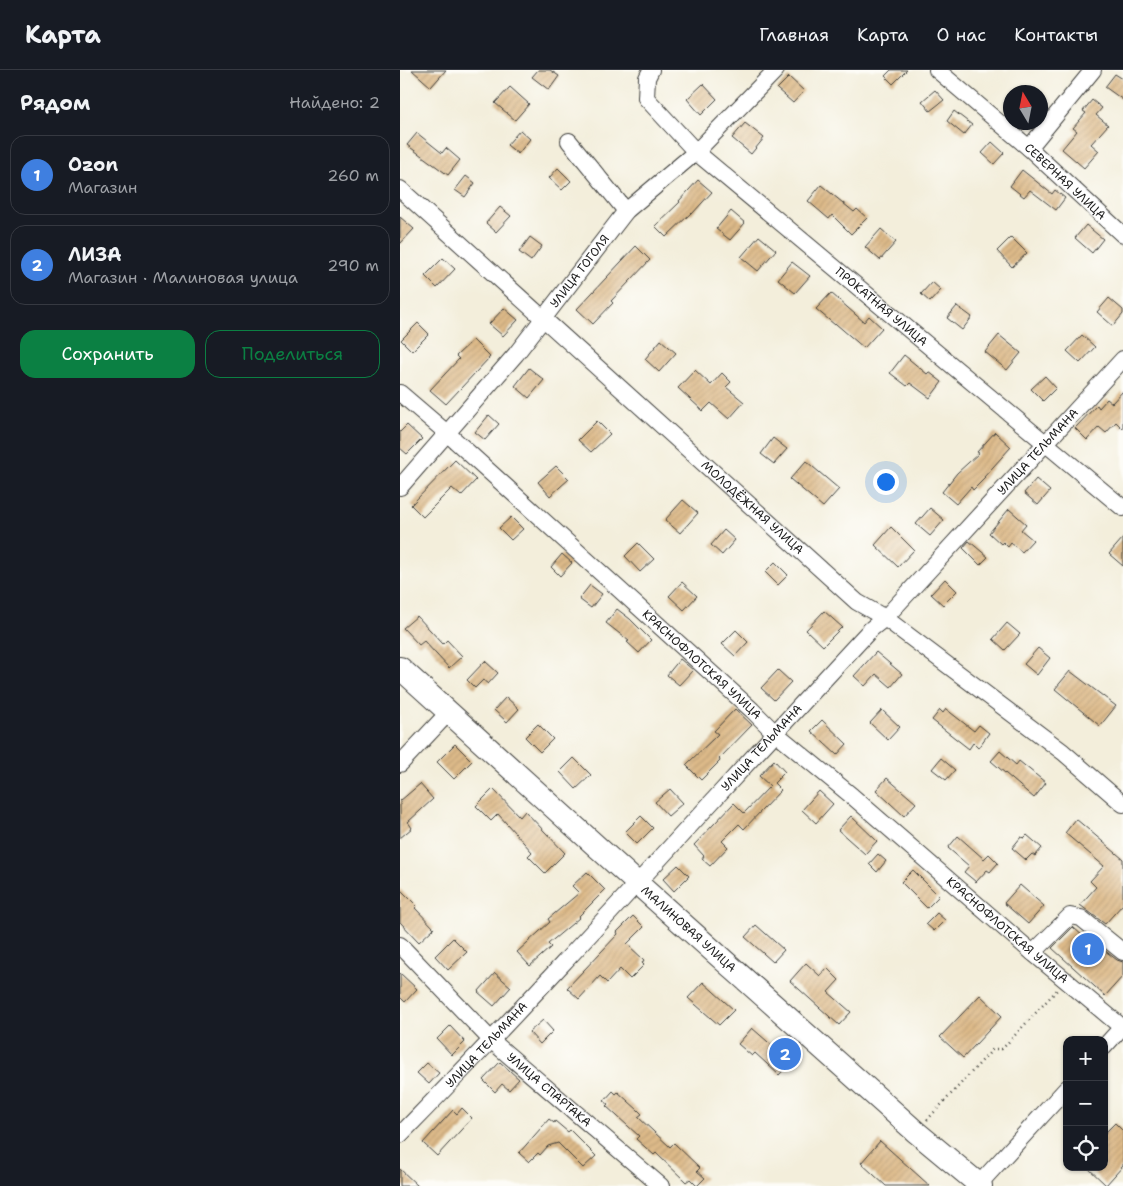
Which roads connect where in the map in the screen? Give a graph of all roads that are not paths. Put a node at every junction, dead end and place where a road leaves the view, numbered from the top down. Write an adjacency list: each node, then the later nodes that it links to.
1 (651, 70): 7 (street, ПРОКАТНАЯ УЛИЦА)
2 (776, 70): 7 (street, УЛИЦА ГОГОЛЯ)
3 (937, 70): 6 (street, СЕВЕРНАЯ УЛИЦА)
4 (1093, 70): 6 (street)
5 (569, 141): 9 (street)
6 (1029, 148): 10 (street, СЕВЕРНАЯ УЛИЦА)
7 (696, 152): 9 (street, УЛИЦА ГОГОЛЯ); 15 (street, ПРОКАТНАЯ УЛИЦА)
8 (400, 189): 11 (street, МОЛОДЁЖНАЯ УЛИЦА)
9 (626, 211): 11 (street, УЛИЦА ГОГОЛЯ)
10 (1123, 235)
11 (544, 318): 14 (street, УЛИЦА ГОГОЛЯ); 18 (street, МОЛОДЁЖНАЯ УЛИЦА)
12 (1123, 359): 15 (street, УЛИЦА ТЕЛЬМАНА)
13 (400, 393): 14 (street, КРАСНОФЛОТСКАЯ УЛИЦА)
14 (448, 434): 16 (street, УЛИЦА ГОГОЛЯ); 21 (street, КРАСНОФЛОТСКАЯ УЛИЦА)
15 (1046, 442): 17 (street, ПРОКАТНАЯ УЛИЦА); 18 (street, УЛИЦА ТЕЛЬМАНА)
16 (400, 487)
17 (1123, 508)
18 (885, 618): 21 (street, УЛИЦА ТЕЛЬМАНА); 23 (street, МОЛОДЁЖНАЯ УЛИЦА)
19 (400, 668): 20 (street, МАЛИНОВАЯ УЛИЦА)
20 (449, 712): 22 (street); 24 (street, МАЛИНОВАЯ УЛИЦА)
21 (774, 732): 24 (street, УЛИЦА ТЕЛЬМАНА); 27 (street, КРАСНОФЛОТСКАЯ УЛИЦА)
22 (400, 764)
23 (1123, 804)
24 (637, 883): 29 (street, УЛИЦА ТЕЛЬМАНА); 33 (street, МАЛИНОВАЯ УЛИЦА)
25 (400, 945): 29 (street, УЛИЦА СПАРТАКА)
26 (1123, 952): 27 (street)
27 (1033, 953): 28 (street, КРАСНОФЛОТСКАЯ УЛИЦА)
28 (1123, 1027): 30 (street)
29 (492, 1040): 32 (street, УЛИЦА ТЕЛЬМАНА); 34 (street, УЛИЦА СПАРТАКА)
30 (1108, 1043)
31 (1063, 1092): 33 (street)
32 (400, 1135)
33 (978, 1185)
34 (661, 1186)

